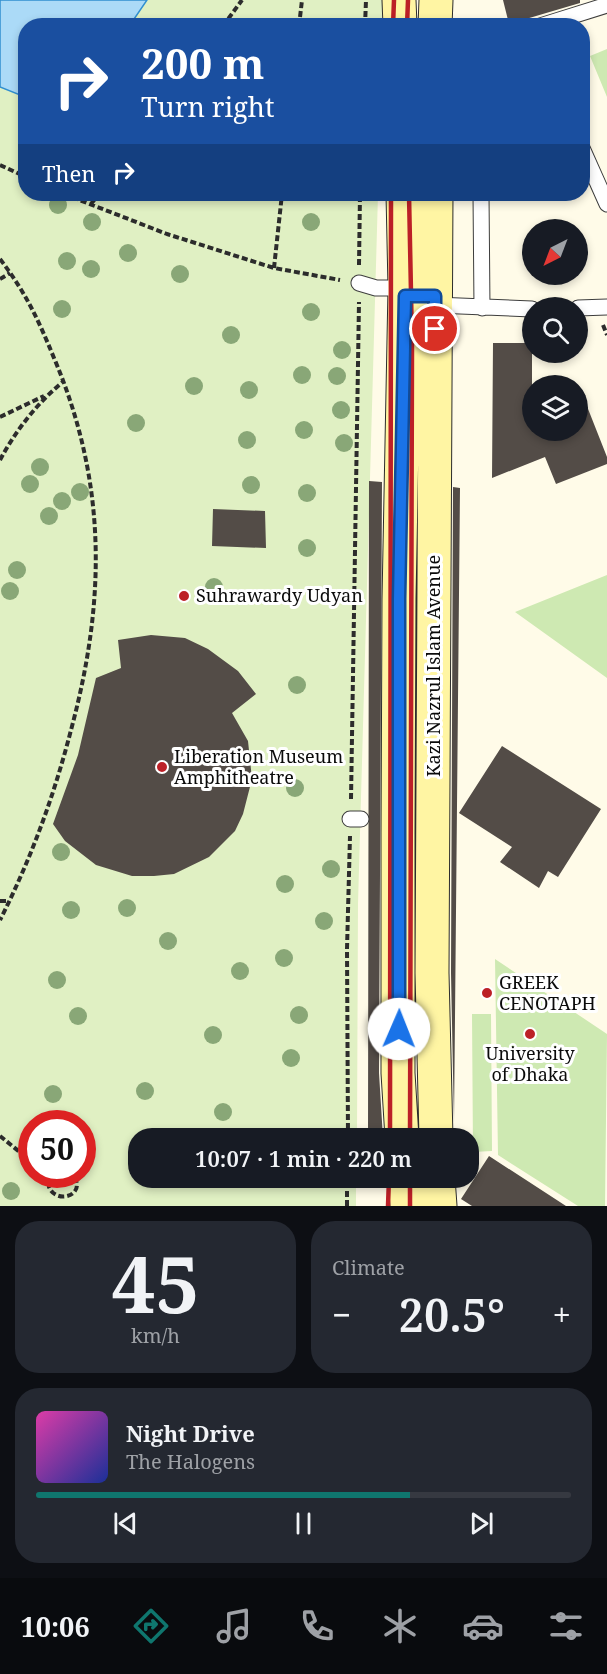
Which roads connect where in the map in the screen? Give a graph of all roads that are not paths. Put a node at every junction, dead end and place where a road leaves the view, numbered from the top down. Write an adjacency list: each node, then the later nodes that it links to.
1 (399, 0): 4 (main road)
2 (435, 0): 5 (main road)
3 (607, 5): 6 (lane)
4 (400, 18)
5 (435, 18)
6 (566, 18)
7 (590, 166): 11 (lane)
8 (404, 201): 13 (main road, Kazi Nazrul Islam Avenue)
9 (435, 201): 13 (main road, Kazi Nazrul Islam Avenue)
10 (481, 201): 15 (lane)
11 (607, 204)
12 (359, 283): 13 (lane)
13 (420, 296): 15 (lane); 18 (main road, Kazi Nazrul Islam Avenue); 19 (main road, Kazi Nazrul Islam Avenue)
14 (607, 307): 16 (lane)
15 (476, 308): 17 (lane)
16 (588, 308)
17 (522, 309)
18 (401, 1128)
19 (436, 1128)
20 (406, 1188): 22 (main road)
21 (439, 1188): 23 (main road)
22 (407, 1206)
23 (440, 1206)

